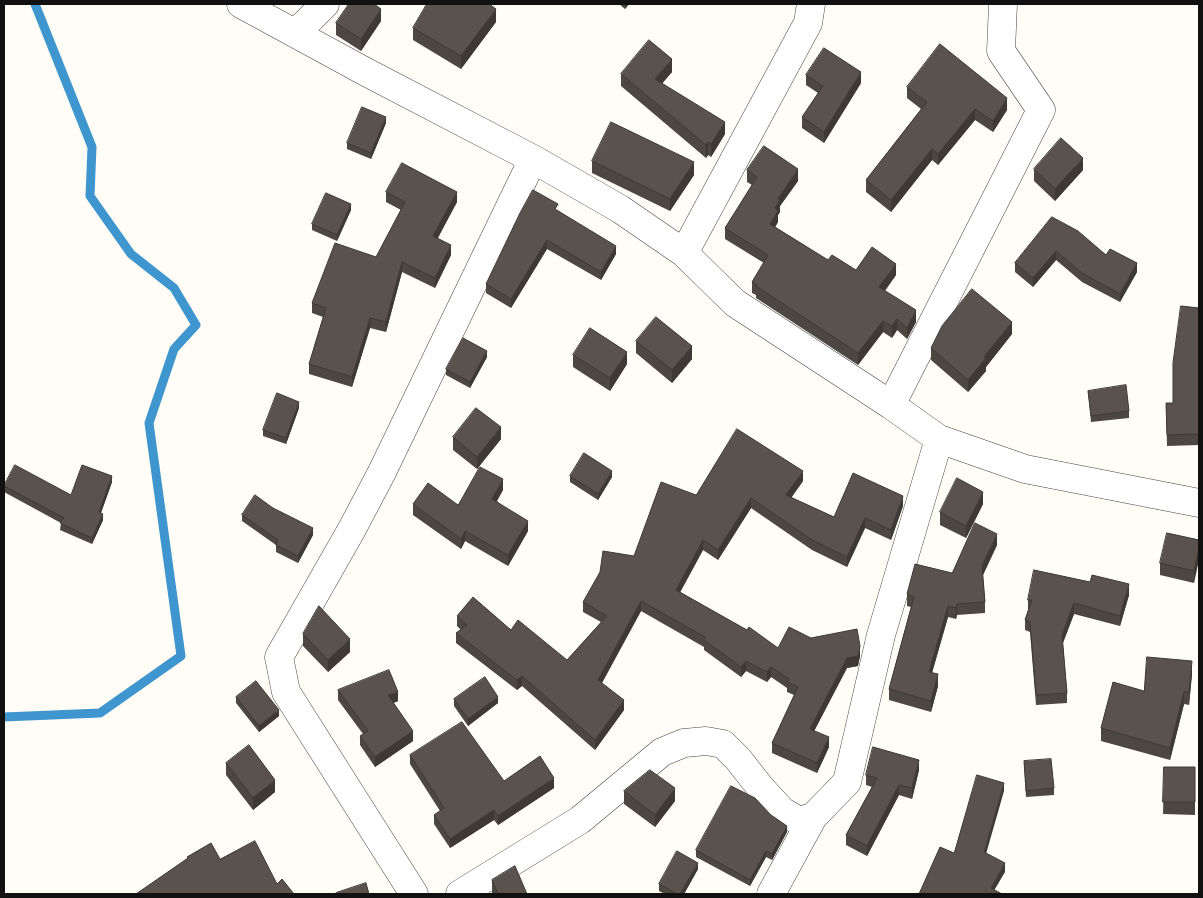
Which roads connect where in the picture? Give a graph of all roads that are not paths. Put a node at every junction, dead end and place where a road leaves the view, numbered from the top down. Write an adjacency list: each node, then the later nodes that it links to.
1 (241, 4): 5 (street)
2 (324, 4): 5 (street)
3 (811, 4): 7 (street)
4 (1003, 4): 8 (street)
5 (296, 33): 6 (street)
6 (533, 159): 7 (street); 12 (street)
7 (684, 253): 8 (street)
8 (891, 405): 9 (street)
9 (940, 439): 10 (street); 11 (street)
10 (1199, 503)
11 (813, 817): 13 (street); 14 (street)
12 (414, 894)
13 (460, 894)
14 (771, 894)

